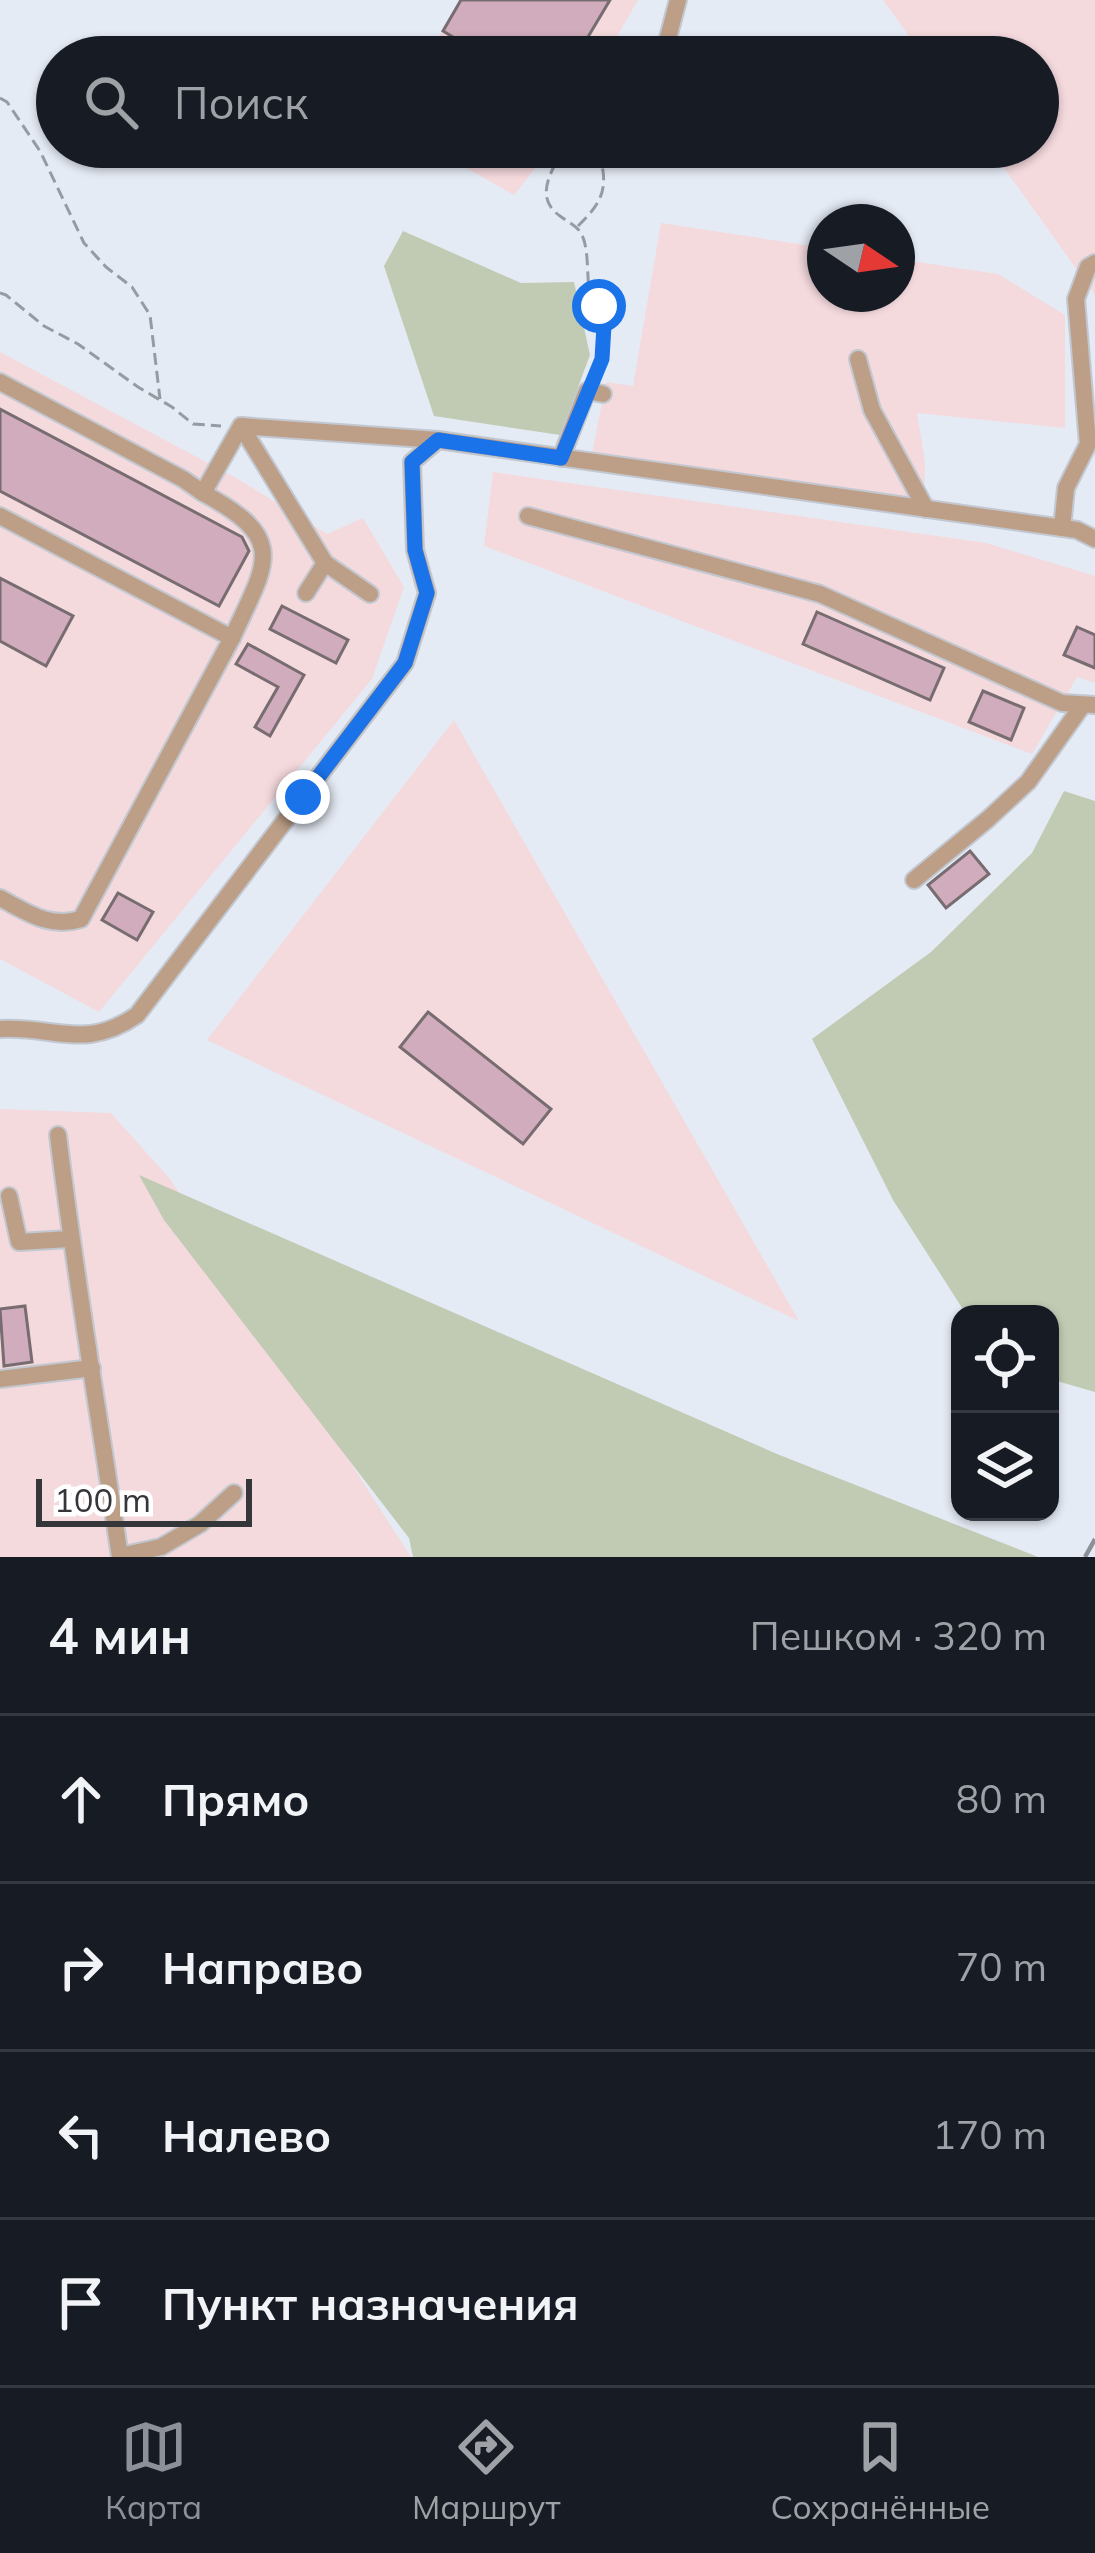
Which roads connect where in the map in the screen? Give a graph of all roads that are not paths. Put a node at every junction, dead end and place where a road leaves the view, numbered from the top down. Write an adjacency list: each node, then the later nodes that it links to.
1 (678, 0): 2 (street)
2 (669, 36)
3 (1095, 262): 14 (street)
4 (858, 359): 11 (street)
5 (0, 382): 10 (street)
6 (595, 392): 9 (street)
7 (242, 426): 8 (street); 10 (street); 16 (street)
8 (438, 440): 9 (street); 23 (street)
9 (561, 458): 11 (street)
10 (203, 494): 19 (street)
11 (926, 509): 14 (street)
12 (0, 516): 19 (street)
13 (528, 516): 20 (street)
14 (1062, 528): 15 (street)
15 (1095, 539)
16 (325, 562): 17 (street); 18 (street)
17 (306, 593)
18 (370, 594)
19 (232, 638): 22 (street)
20 (1089, 705): 21 (street)
21 (914, 880)
22 (0, 898)
23 (0, 1029)
24 (58, 1135): 26 (street)
25 (9, 1196): 26 (street)
26 (70, 1239): 27 (street)
27 (92, 1368): 28 (street); 30 (street)
28 (0, 1379)
29 (234, 1493): 30 (street)
30 (120, 1557)

